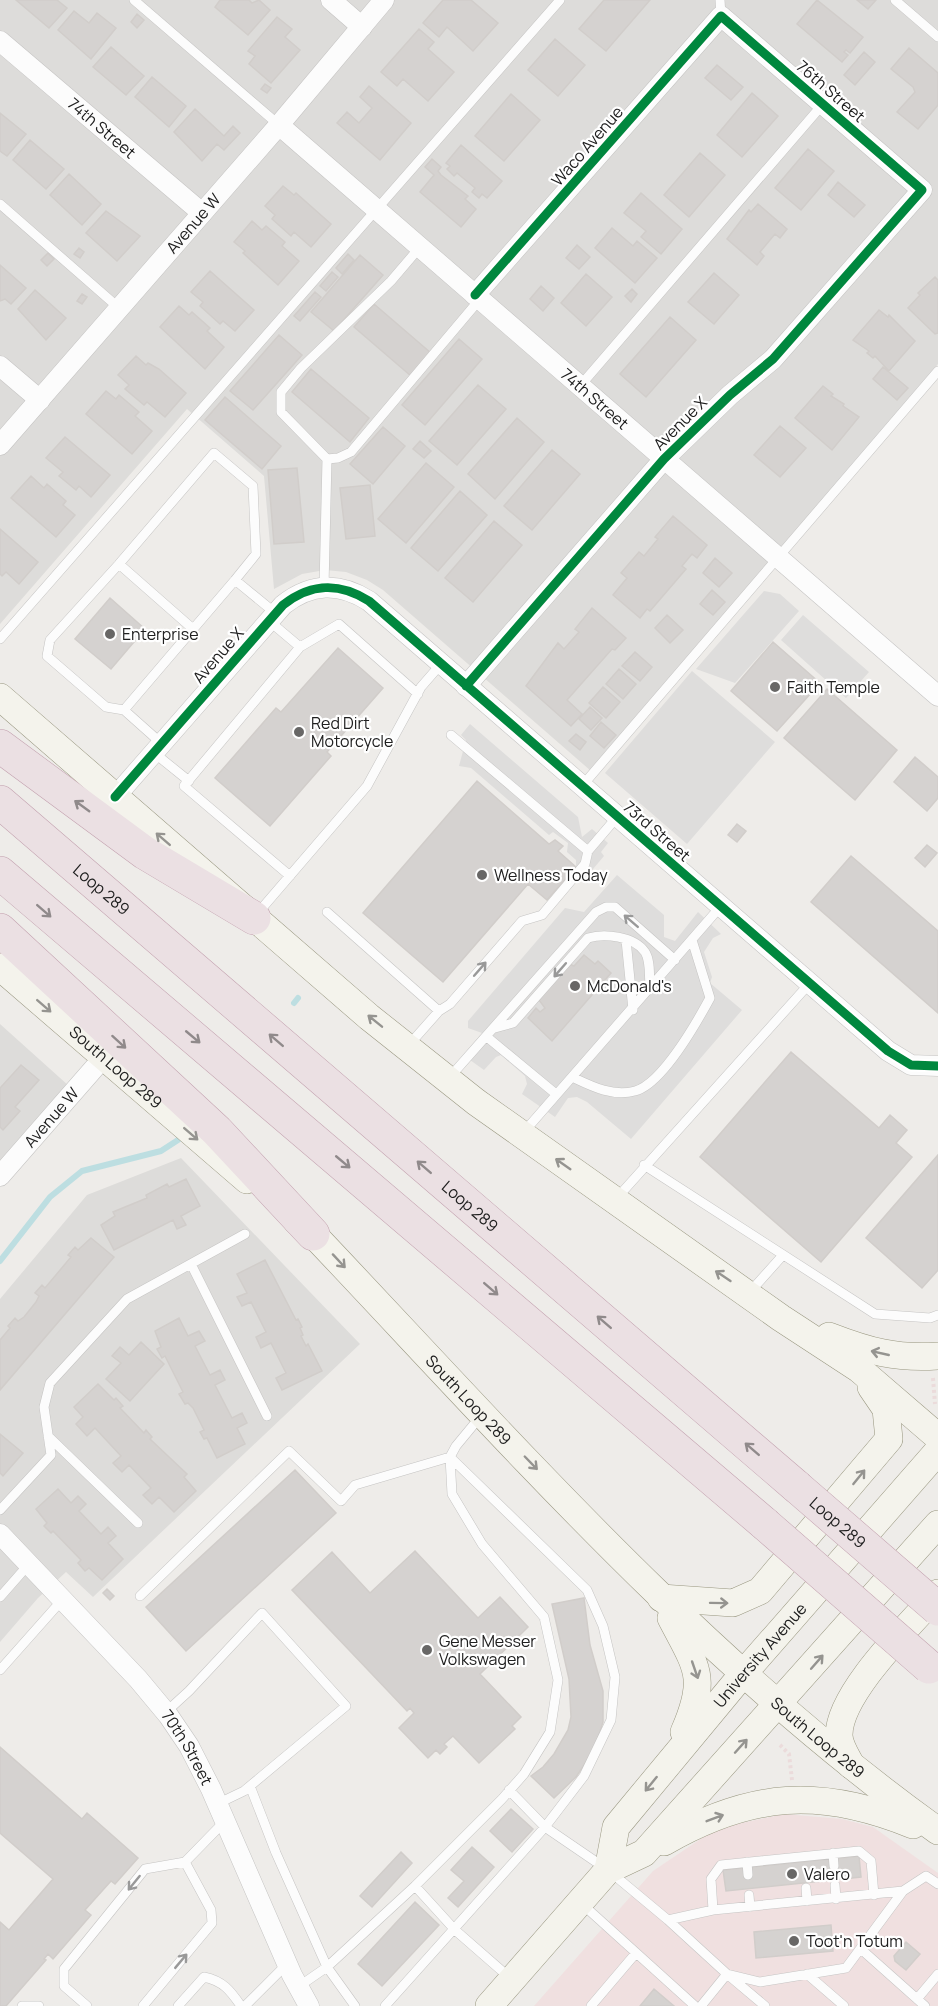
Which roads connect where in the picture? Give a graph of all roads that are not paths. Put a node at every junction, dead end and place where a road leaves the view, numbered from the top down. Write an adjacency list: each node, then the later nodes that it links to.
1 (134, 0): 11 (lane)
2 (331, 0): 7 (street)
3 (384, 0): 7 (street, Avenue W)
4 (560, 0): 14 (lane)
5 (895, 0): 8 (lane)
6 (720, 8): 10 (street, 76th Street); 17 (street, Waco Avenue)
7 (362, 27): 11 (street, Avenue W)
8 (938, 37)
9 (0, 41): 15 (street, 74th Street)
10 (823, 104): 12 (street, 76th Street); 21 (lane)
11 (279, 126): 14 (street, 74th Street); 15 (street, Avenue W)
12 (922, 189): 25 (street, Avenue X)
13 (0, 204): 18 (lane)
14 (376, 209): 16 (street, 74th Street); 33 (lane)
15 (202, 213): 18 (street, Avenue W)
16 (420, 247): 17 (street, 74th Street); 24 (lane)
17 (478, 297): 21 (street, 74th Street); 24 (lane)
18 (119, 309): 22 (street, Avenue W)
19 (0, 366): 22 (street)
20 (938, 371): 26 (lane)
21 (580, 386): 25 (street, 74th Street)
22 (40, 400): 23 (street, Avenue W)
23 (0, 445)
24 (327, 459): 29 (lane)
25 (664, 459): 26 (street, 74th Street); 36 (street, Avenue X)
26 (778, 558): 38 (street, 74th Street); 45 (lane)
27 (119, 564): 28 (lane); 32 (lane); 40 (lane)
28 (235, 580): 31 (lane); 32 (lane)
29 (324, 587): 30 (street, Avenue X); 31 (street, Avenue X)
30 (369, 601): 35 (street, 73rd Street)
31 (271, 616): 34 (lane); 43 (street, Avenue X)
32 (193, 629): 40 (lane)
33 (0, 639)
34 (300, 647): 37 (lane); 44 (lane)
35 (441, 664): 36 (street, 73rd Street); 37 (lane)
36 (466, 686): 45 (street, 73rd Street)
37 (418, 694): 51 (lane)
38 (938, 696)
39 (0, 697): 46 (main road)
40 (124, 710): 43 (lane)
41 (451, 735): 49 (lane)
42 (0, 746): 54 (highway, one-way to 42)
43 (157, 748): 44 (lane); 46 (street, Avenue X)
44 (189, 781): 51 (lane)
45 (582, 786): 48 (street, 73rd Street)
46 (115, 797): 54 (main road, one-way to 46)
47 (0, 802): 102 (highway, Loop 289, one-way to 47, bridge)
48 (617, 817): 49 (lane); 52 (street, 73rd Street)
49 (588, 851): 63 (lane, one-way to 49)
50 (0, 873): 104 (highway, one-way to 104, bridge)
51 (290, 876): 54 (lane)
52 (721, 906): 57 (lane); 60 (street, 73rd Street)
53 (327, 912): 63 (lane)
54 (254, 918): 66 (main road, one-way to 54)
55 (0, 930): 77 (highway, one-way to 77)
56 (626, 940): 61 (lane); 62 (lane); 64 (lane, one-way to 64)
57 (692, 940): 58 (lane); 69 (lane)
58 (675, 960): 61 (lane); 64 (lane, one-way to 64)
59 (0, 968): 67 (main road, South Loop 289, one-way to 67)
60 (810, 983): 68 (street, 73rd Street); 73 (lane)
61 (650, 989): 62 (lane)
62 (633, 1010): 69 (lane)
63 (439, 1011): 66 (lane)
64 (494, 1029): 65 (lane)
65 (487, 1037): 70 (lane); 71 (lane)
66 (406, 1047): 70 (main road)
67 (103, 1058): 74 (street, Avenue W); 77 (main road, South Loop 289, one-way to 77)
68 (935, 1066)
69 (572, 1077): 71 (lane)
70 (448, 1080): 72 (main road)
71 (556, 1094): 72 (lane)
72 (522, 1135): 75 (main road, one-way to 72)
73 (644, 1166): 75 (lane); 78 (lane)
74 (0, 1176)
75 (615, 1201): 80 (main road, one-way to 75)
76 (245, 1234): 79 (lane)
77 (313, 1234): 86 (main road, South Loop 289, one-way to 86)
78 (783, 1255): 80 (lane); 82 (lane)
79 (190, 1264): 87 (lane); 88 (lane)
80 (748, 1293): 83 (main road)
81 (938, 1309): 82 (lane)
82 (934, 1316)
83 (781, 1318): 84 (main road, one-way to 83); 85 (main road)
84 (935, 1366)
85 (859, 1369): 89 (main road); 100 (main road, one-way to 85)
86 (483, 1414): 91 (lane); 100 (main road, South Loop 289, one-way to 100)
87 (267, 1416)
88 (48, 1436): 92 (lane); 93 (lane)
89 (938, 1437)
90 (938, 1451): 105 (main road, University Avenue)
91 (450, 1457): 98 (lane); 111 (lane); 113 (lane)
92 (0, 1510)
93 (138, 1524)
94 (938, 1524): 106 (main road, one-way to 94)
95 (0, 1534): 96 (street, 70th Street)
96 (29, 1564): 99 (lane); 101 (street, 70th Street)
97 (938, 1593): 109 (main road)
98 (140, 1596)
99 (0, 1598)
100 (661, 1598): 105 (main road, South Loop 289); 108 (main road, one-way to 108)
101 (63, 1599): 103 (lane); 107 (street, 70th Street)
102 (938, 1609)
103 (0, 1670)
104 (934, 1671)
105 (742, 1675): 106 (main road, South Loop 289); 108 (main road, University Avenue)
106 (778, 1706): 109 (main road, South Loop 289); 115 (main road, one-way to 106)
107 (166, 1712): 110 (lane); 112 (street, 70th Street)
108 (674, 1755): 123 (main road, University Avenue, one-way to 123)
109 (853, 1769): 114 (main road, South Loop 289)
110 (250, 1786): 112 (lane); 145 (lane)
111 (509, 1790): 113 (lane); 128 (lane)
112 (221, 1813): 119 (lane); 144 (street, 70th Street)
113 (546, 1827): 123 (lane); 141 (lane)
114 (938, 1833): 115 (main road, one-way to 114)
115 (644, 1853): 123 (main road)
116 (833, 1853): 117 (lane); 121 (lane); 133 (lane)
117 (804, 1856): 118 (lane); 122 (lane)
118 (777, 1859): 120 (lane); 124 (lane)
119 (185, 1862): 154 (lane, one-way to 154); 155 (lane, one-way to 119)
120 (747, 1862): 125 (lane); 139 (lane)
121 (834, 1866)
122 (805, 1868)
123 (608, 1870): 136 (main road); 140 (lane)
124 (778, 1871)
125 (748, 1875)
126 (938, 1884): 130 (lane)
127 (835, 1885): 134 (lane)
128 (415, 1886): 141 (lane); 145 (lane)
129 (806, 1888): 135 (lane)
130 (903, 1891): 133 (lane); 142 (lane)
131 (779, 1893): 137 (lane)
132 (749, 1895): 138 (lane)
133 (874, 1895): 134 (lane)
134 (836, 1899): 135 (lane)
135 (807, 1901): 137 (lane)
136 (580, 1902): 143 (lane); 150 (main road)
137 (780, 1904): 138 (lane)
138 (750, 1907): 139 (lane)
139 (713, 1910): 140 (lane)
140 (668, 1920): 146 (lane)
141 (455, 1930): 150 (lane); 160 (lane)
142 (862, 1950): 147 (lane); 151 (lane)
143 (636, 1953): 161 (lane); 162 (lane)
144 (287, 1964): 149 (street, 70th Street); 157 (lane)
145 (327, 1967): 149 (lane); 159 (lane)
146 (727, 1974): 147 (lane); 163 (lane); 164 (lane)
147 (807, 1974): 165 (lane)
148 (938, 1974): 151 (lane)
149 (298, 1987): 158 (street, 70th Street)
150 (501, 1995)
151 (917, 1999): 166 (lane)
152 (22, 2006): 153 (lane)
153 (39, 2006)
154 (87, 2006)
155 (143, 2006)
156 (178, 2006): 157 (lane)
157 (243, 2006)
158 (309, 2006)
159 (355, 2006)
160 (385, 2006)
161 (591, 2006)
162 (695, 2006)
163 (701, 2006)
164 (765, 2006)
165 (844, 2006)
166 (925, 2006)

